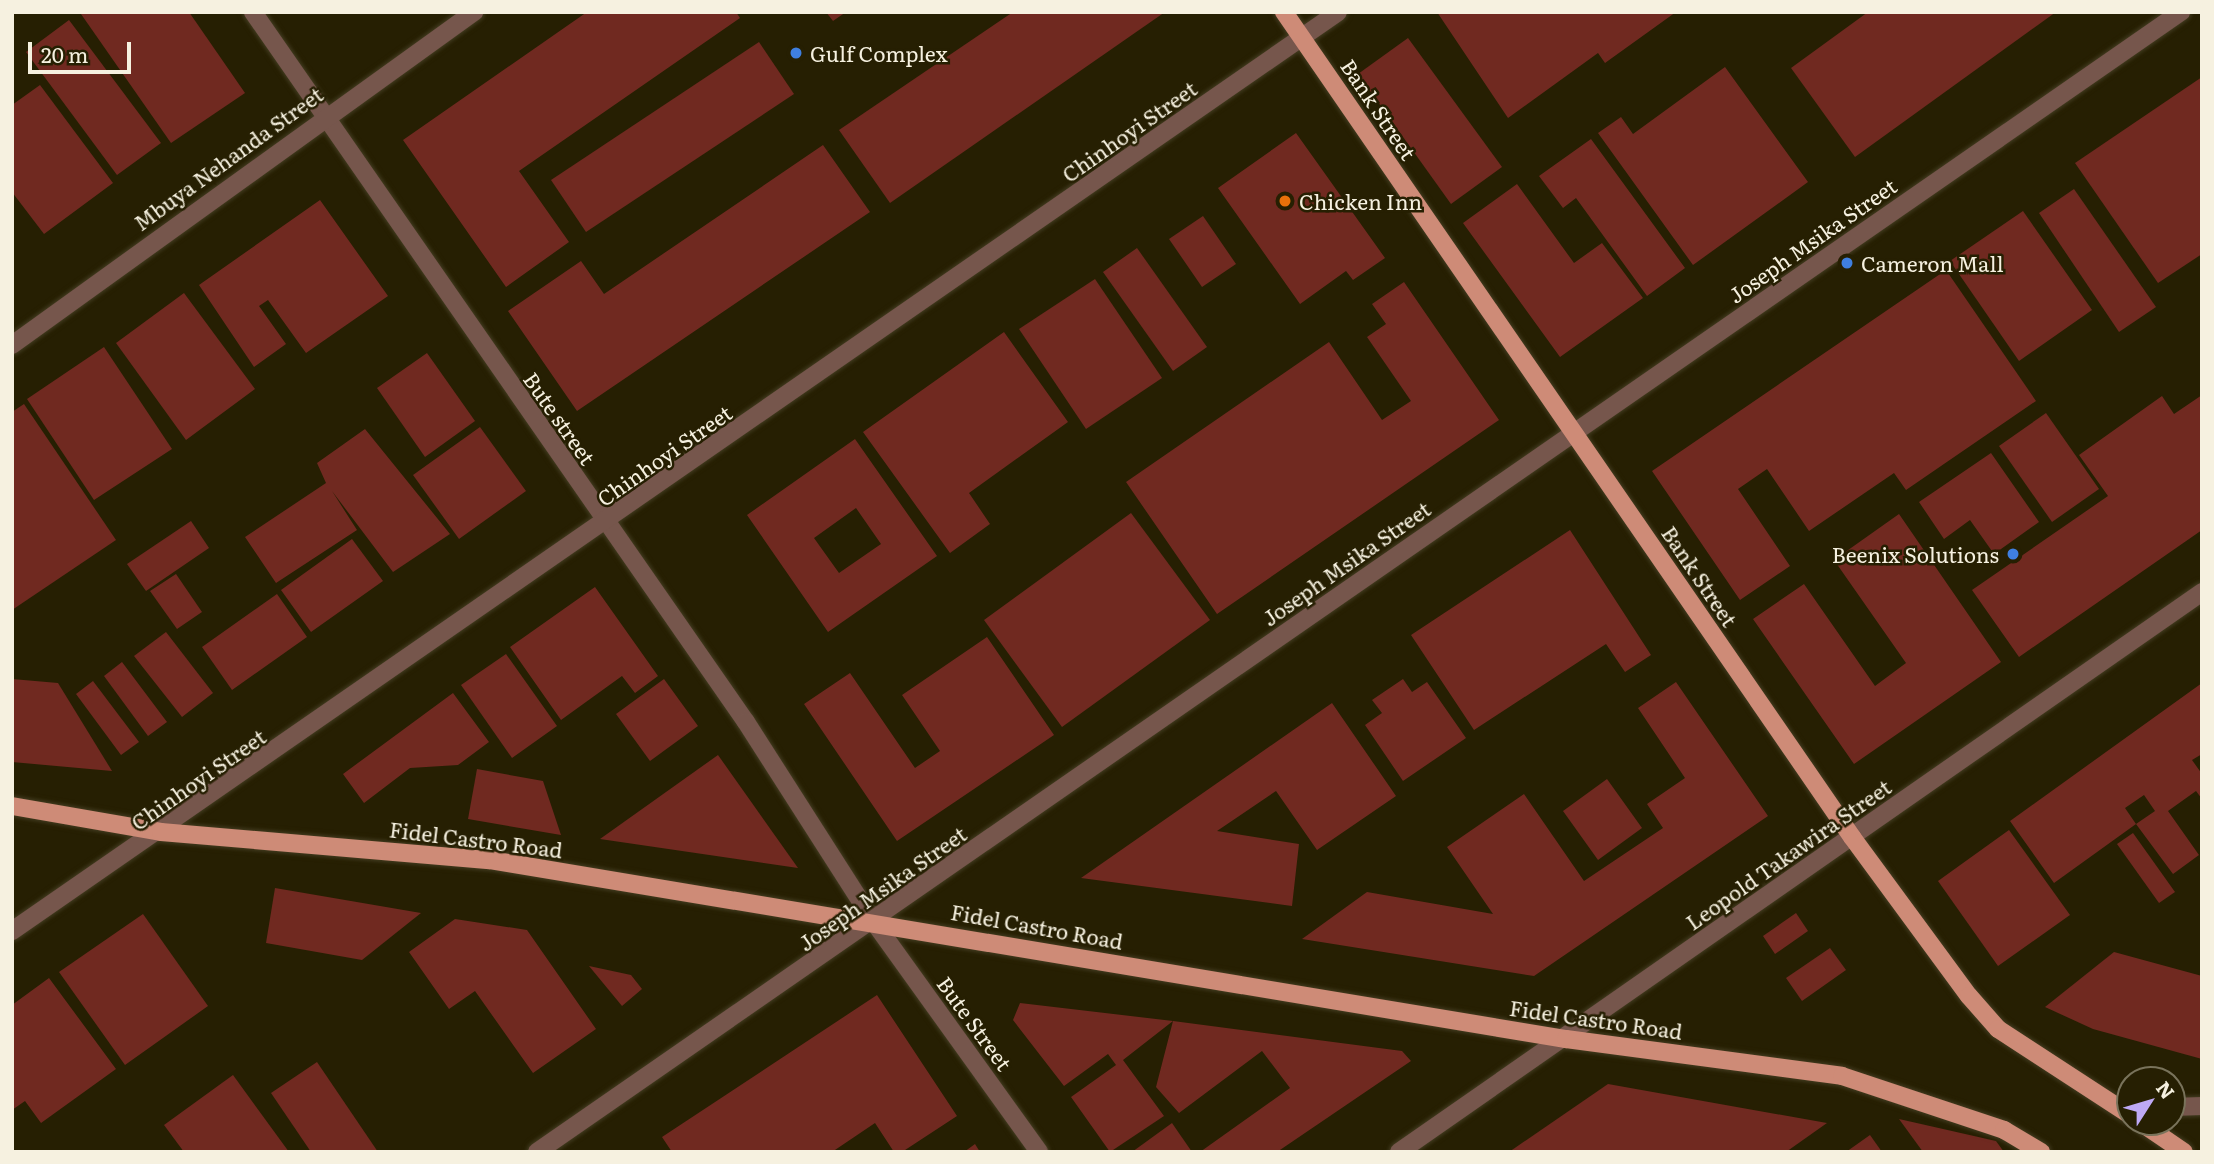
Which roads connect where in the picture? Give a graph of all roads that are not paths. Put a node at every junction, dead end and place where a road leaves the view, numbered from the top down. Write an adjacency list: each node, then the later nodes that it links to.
1 (253, 12): 7 (street, Bute street)
2 (474, 12): 7 (street, Mbuya Nehanda Street)
3 (1284, 12): 6 (main road, Bank Street)
4 (1338, 12): 6 (street, Chinhoyi Street)
5 (2181, 12): 9 (street, Joseph Msika Street)
6 (1302, 37): 9 (main road, Bank Street); 10 (street, Chinhoyi Street)
7 (325, 115): 8 (street, Mbuya Nehanda Street); 10 (street, Bute street)
8 (12, 345)
9 (1573, 432): 14 (main road, Bank Street); 15 (street, Joseph Msika Street)
10 (606, 523): 13 (street, Chinhoyi Street); 15 (street, Bute street)
11 (2202, 592): 14 (street, Leopold Takawira Street)
12 (12, 806): 13 (main road, Fidel Castro Road)
13 (161, 832): 15 (main road, Fidel Castro Road); 16 (street, Chinhoyi Street)
14 (1852, 837): 17 (street, Leopold Takawira Street); 18 (main road, Bank Street)
15 (874, 922): 17 (main road, Fidel Castro Road); 20 (street, Joseph Msika Street); 21 (street, Bute Street)
16 (12, 931)
17 (1566, 1039): 22 (street, Leopold Takawira Street); 23 (main road, Fidel Castro Road)
18 (2116, 1103)
19 (2161, 1136): 24 (main road)
20 (537, 1152)
21 (1040, 1152)
22 (1399, 1152)
23 (2041, 1152)
24 (2184, 1152)

